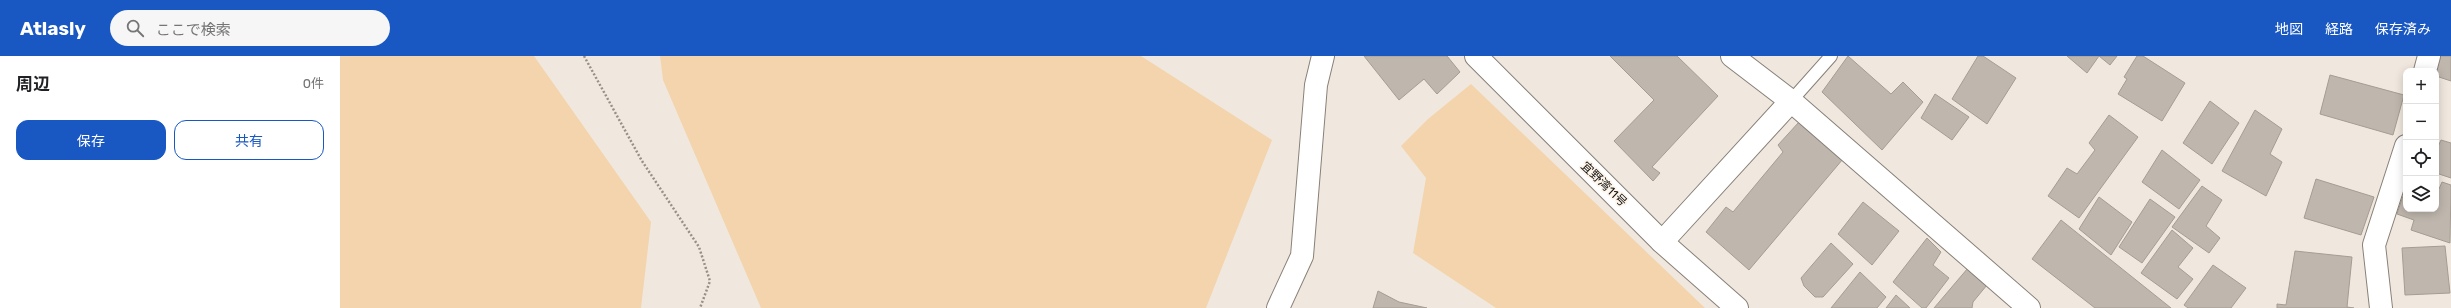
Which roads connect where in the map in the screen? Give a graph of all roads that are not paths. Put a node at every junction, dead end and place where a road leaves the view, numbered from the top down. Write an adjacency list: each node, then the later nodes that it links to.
1 (1324, 56): 10 (street)
2 (1476, 56): 9 (street, 宜野湾11号)
3 (1732, 56): 7 (street)
4 (1831, 56): 7 (lane)
5 (2429, 56): 6 (street)
6 (2426, 68)
7 (1791, 101): 9 (street); 12 (street)
8 (2403, 155): 13 (street)
9 (1662, 242): 11 (street, 宜野湾11号)
10 (1278, 308)
11 (1737, 308)
12 (2029, 308)
13 (2381, 308)

